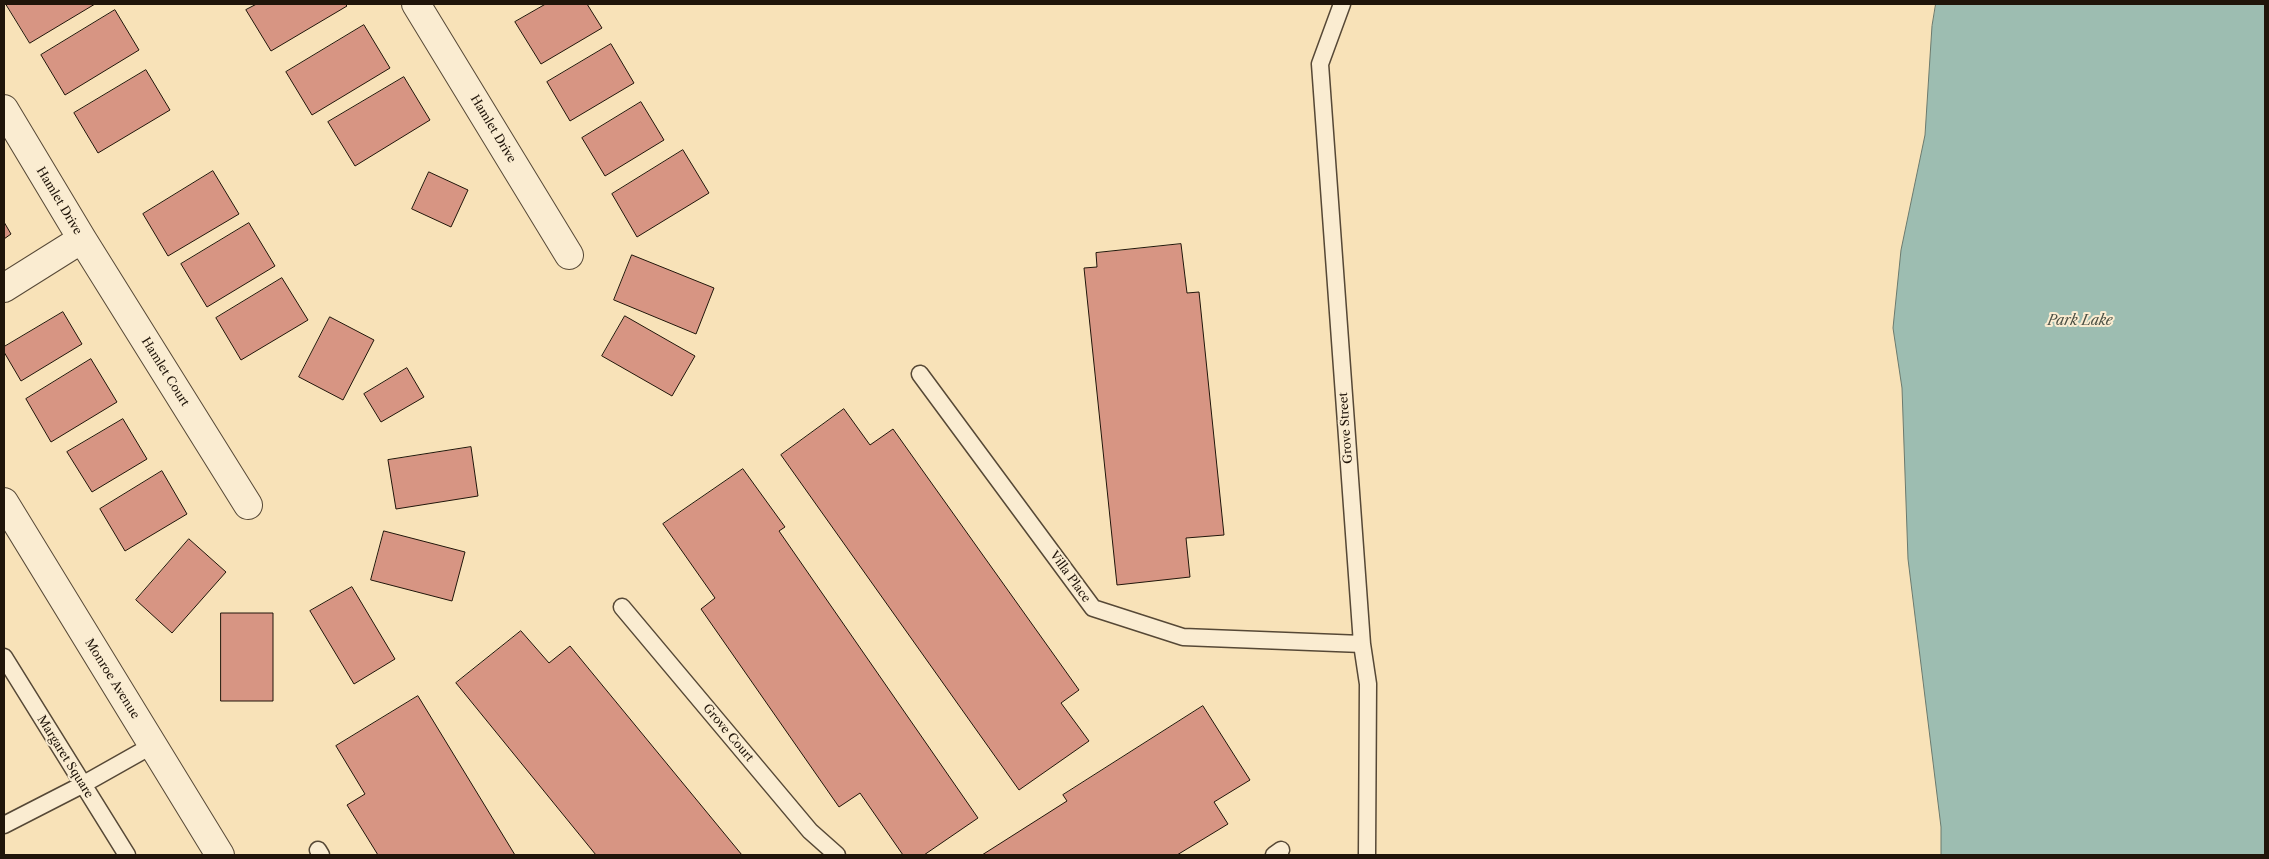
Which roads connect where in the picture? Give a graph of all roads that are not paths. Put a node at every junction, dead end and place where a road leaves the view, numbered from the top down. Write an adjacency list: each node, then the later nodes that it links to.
1 (416, 4): 5 (street, Hamlet Drive)
2 (1342, 4): 11 (lane, Grove Street)
3 (4, 109): 4 (street, Hamlet Drive)
4 (82, 239): 6 (street, Hamlet Drive); 9 (street, Hamlet Court)
5 (570, 255)
6 (4, 288)
7 (920, 374): 11 (lane, Villa Place)
8 (4, 502): 13 (street, Monroe Avenue)
9 (248, 505)
10 (622, 607): 18 (lane, Grove Court)
11 (1362, 644): 19 (lane, Grove Street)
12 (4, 657): 14 (lane, Margaret Square)
13 (153, 745): 14 (lane); 17 (street, Monroe Avenue)
14 (82, 786): 15 (lane); 16 (lane, Margaret Square)
15 (4, 825)
16 (127, 855)
17 (220, 855)
18 (837, 855)
19 (1367, 855)

